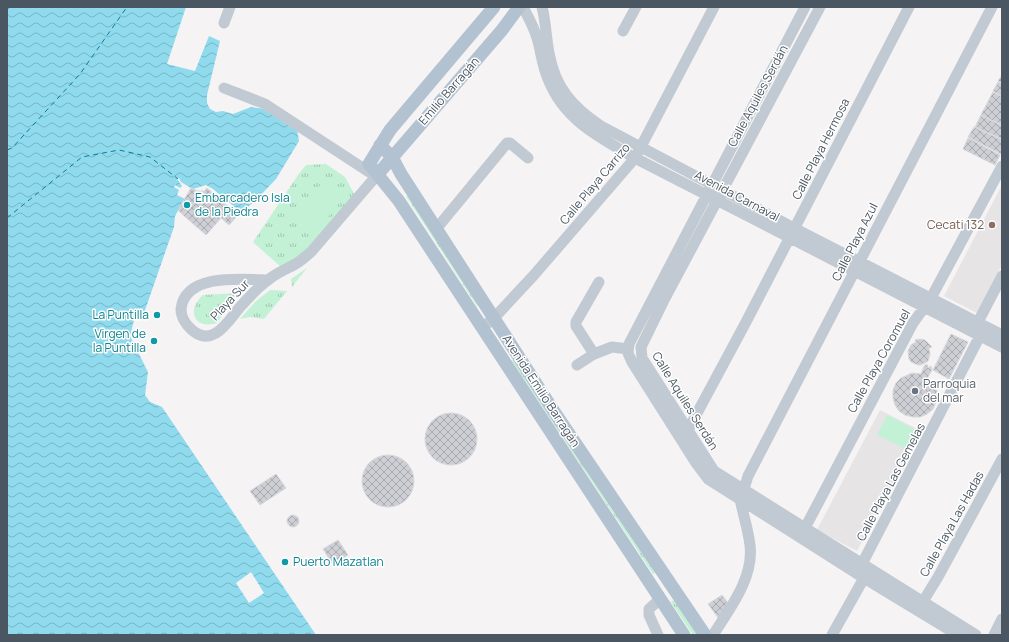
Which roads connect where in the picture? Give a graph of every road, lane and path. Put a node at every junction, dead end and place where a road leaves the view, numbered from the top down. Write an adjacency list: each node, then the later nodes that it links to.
1 (230, 7): 12 (street)
2 (494, 7): 15 (main road, Emilio Barragán)
3 (519, 7): 17 (main road, Emilio Barragán)
4 (523, 7): 19 (street, Avenida Carnaval)
5 (542, 7): 16 (street, Avenida Carnaval)
6 (636, 7): 13 (street)
7 (714, 7): 16 (street, Calle Playa Carrizo)
8 (805, 7): 22 (street, Calle Aquiles Serdán)
9 (820, 7): 22 (street, Calle Aquiles Serdán)
10 (909, 7): 24 (street, Calle Playa Hermosa)
11 (992, 7): 25 (street, Calle Playa Azul)
12 (224, 23)
13 (623, 31)
14 (224, 88): 21 (street)
15 (380, 145): 17 (main road, Avenida Emilio Barragán); 21 (main road, Emilio Barragán)
16 (641, 147): 19 (street, Calle Playa Carrizo); 22 (street, Avenida Carnaval)
17 (392, 157): 21 (main road, Emilio Barragán); 23 (main road, Avenida Emilio Barragán)
18 (528, 158): 23 (street)
19 (635, 158): 22 (street, Avenida Carnaval); 31 (street, Calle Playa Carrizo)
20 (1002, 166): 30 (street, Calle Playa Coromuel)
21 (372, 170): 28 (street); 32 (main road, Avenida Emilio Barragán)
22 (715, 192): 24 (street, Avenida Carnaval); 36 (street, Calle Aquiles Serdán); 39 (street, Calle Aquiles Serdán)
23 (437, 228): 31 (main road, Avenida Emilio Barragán)
24 (792, 233): 25 (street, Avenida Carnaval); 26 (street, Avenida Carnaval); 39 (street, Calle Playa Hermosa)
25 (860, 261): 26 (street, Calle Playa Azul); 30 (street, Avenida Carnaval)
26 (855, 272): 30 (street, Avenida Carnaval); 42 (street, Calle Playa Azul)
27 (1002, 276): 33 (street, Calle Playa Las Gemelas)
28 (268, 280): 28 (street, Playa Sur)
29 (599, 282): 37 (street)
30 (928, 303): 33 (street, Avenida Carnaval); 43 (street, Calle Playa Coromuel)
31 (494, 318): 32 (street, Calle Playa Carrizo); 47 (main road, Avenida Emilio Barragán)
32 (483, 327): 48 (main road, Avenida Emilio Barragán)
33 (981, 328): 34 (street, Avenida Carnaval); 35 (street, Avenida Carnaval); 45 (street, Calle Playa Las Gemelas)
34 (1002, 335)
35 (1002, 347)
36 (628, 349): 37 (street); 41 (street, Calle Aquiles Serdán)
37 (594, 354): 38 (street)
38 (577, 365)
39 (688, 430): 41 (street, Calle Aquiles Serdán)
40 (1002, 459): 49 (street, Calle Playa Las Hadas)
41 (701, 460): 42 (street, Calle Aquiles Serdán)
42 (742, 494): 43 (street, Calle Aquiles Serdán); 44 (street, Calle Aquiles Serdán); 55 (street)
43 (805, 528): 44 (street, Calle Aquiles Serdán)
44 (833, 551): 45 (street, Calle Aquiles Serdán); 46 (street, Calle Aquiles Serdán)
45 (862, 564): 49 (street, Calle Aquiles Serdán)
46 (864, 578): 49 (street, Calle Aquiles Serdán); 51 (street)
47 (670, 582): 48 (main road); 54 (main road, Avenida Emilio Barragán)
48 (658, 595): 52 (street); 53 (main road, Avenida Emilio Barragán)
49 (920, 606): 56 (street, Calle Aquiles Serdán); 57 (street, Calle Aquiles Serdán)
50 (1002, 619): 58 (street)
51 (834, 634)
52 (658, 635)
53 (684, 635)
54 (705, 635)
55 (713, 635)
56 (958, 635)
57 (976, 635)
58 (994, 635)

